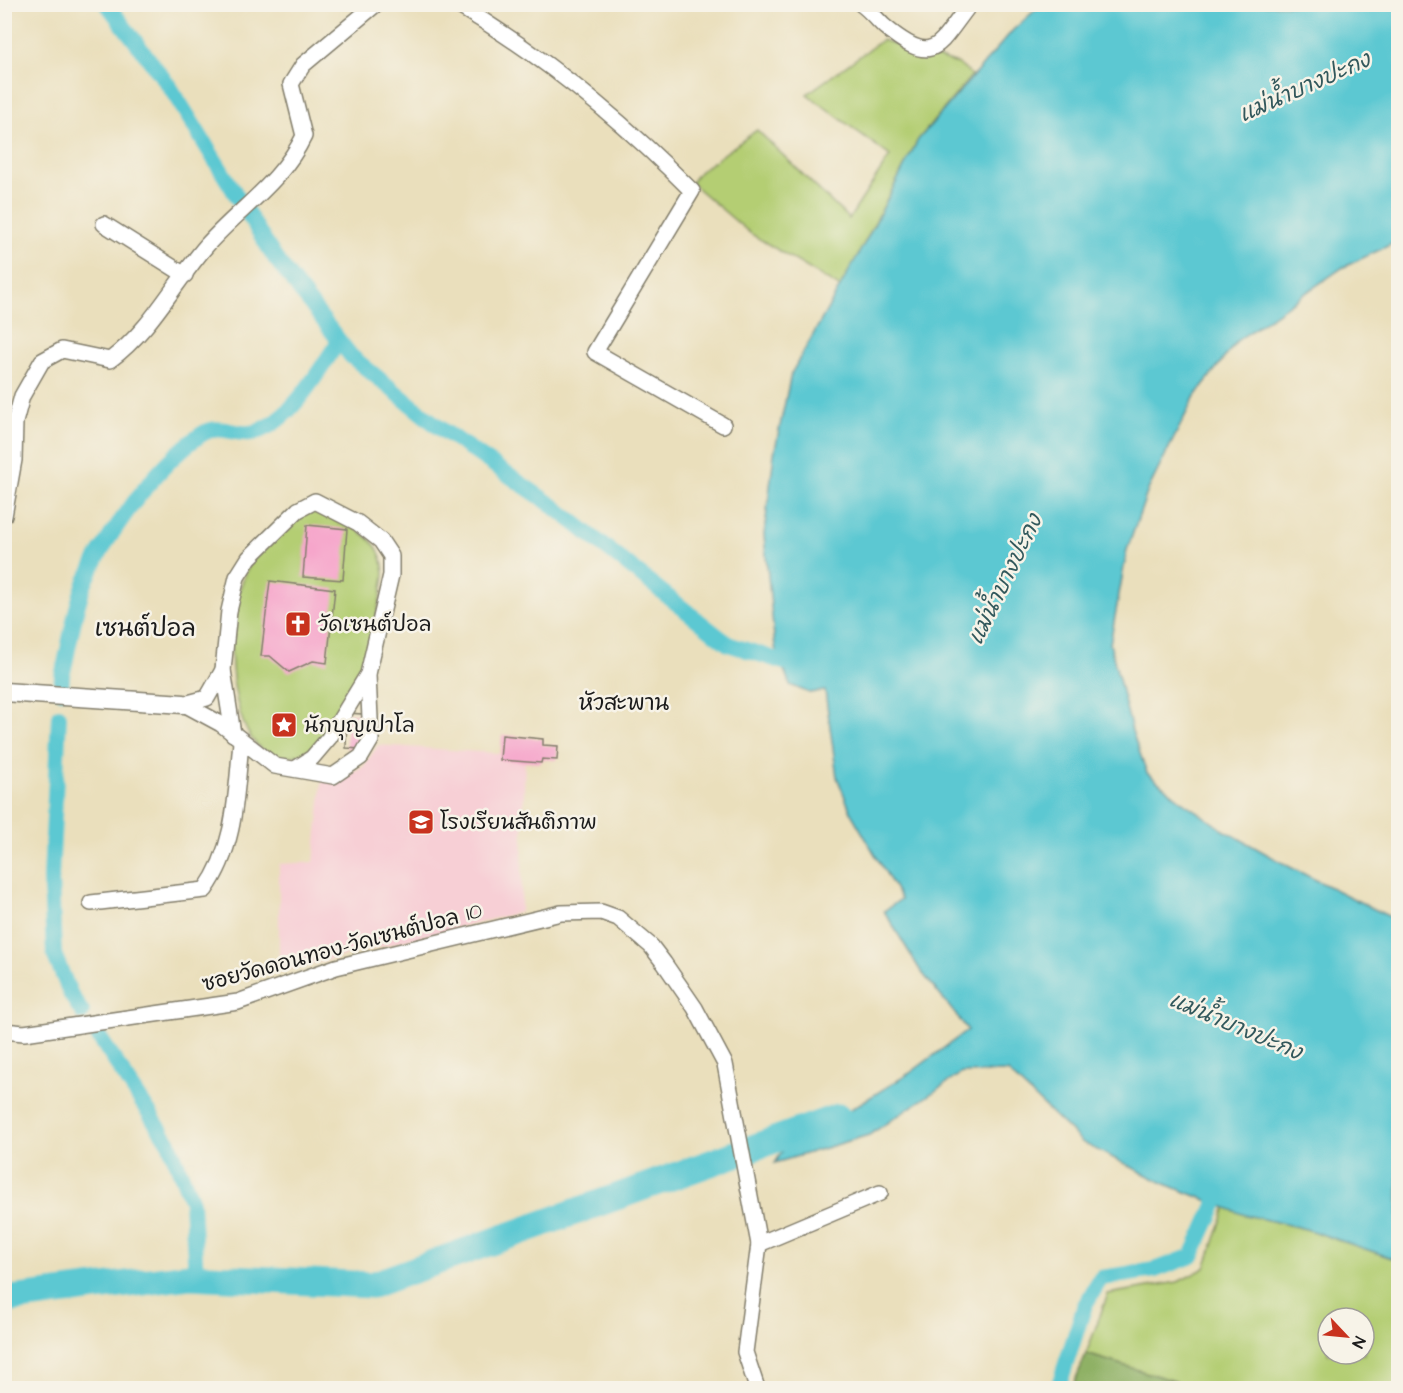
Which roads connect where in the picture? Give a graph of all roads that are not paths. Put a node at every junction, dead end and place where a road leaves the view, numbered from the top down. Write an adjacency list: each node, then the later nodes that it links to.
1 (376, 4): 6 (street)
2 (456, 4): 8 (street)
3 (861, 4): 4 (street)
4 (970, 4)
5 (104, 224): 6 (street)
6 (185, 275): 7 (street)
7 (10, 417): 9 (street)
8 (723, 425)
9 (5, 510): 10 (street)
10 (4, 516)
11 (223, 670): 12 (street); 14 (street); 15 (street)
12 (368, 674): 16 (street); 16 (street)
13 (4, 692): 14 (street)
14 (184, 704): 15 (street)
15 (237, 738): 16 (street); 17 (street)
16 (295, 769)
17 (91, 903)
18 (4, 1031): 20 (street, ซอยวัดดอนทอง-วัดเซนต์ปอล 10)
19 (880, 1193): 20 (street)
20 (759, 1244): 21 (street, ซอยวัดดอนทอง-วัดเซนต์ปอล 10)
21 (757, 1389)

